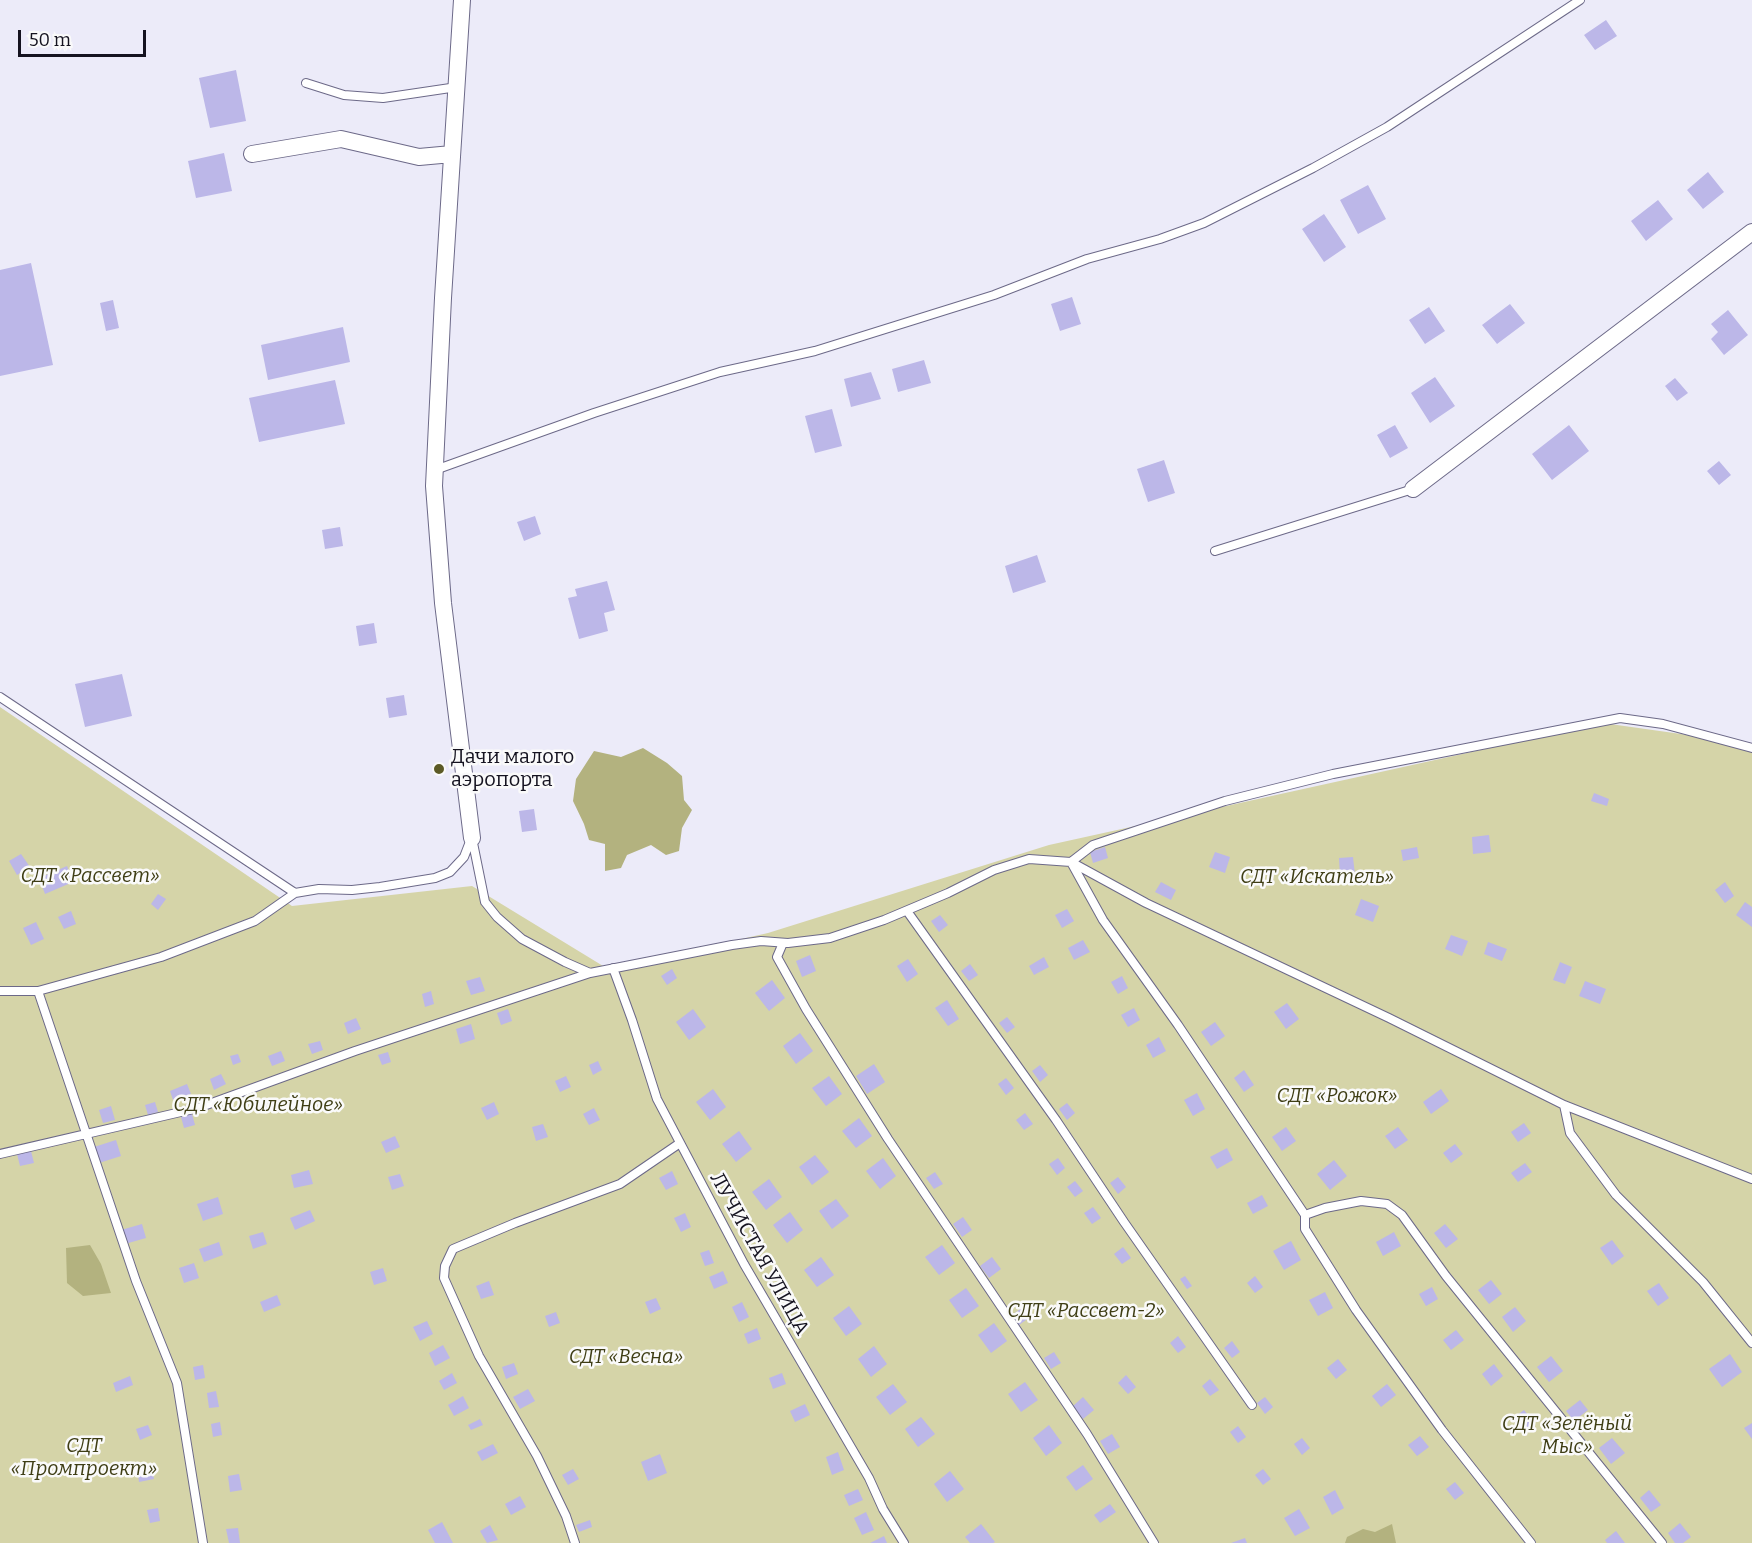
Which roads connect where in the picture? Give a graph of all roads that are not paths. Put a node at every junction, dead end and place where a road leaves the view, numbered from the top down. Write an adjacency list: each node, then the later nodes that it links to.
1 (462, 0): 4 (street)
2 (1580, 0): 8 (lane)
3 (306, 83): 4 (lane)
4 (456, 87): 6 (street)
5 (252, 154): 6 (street)
6 (452, 154): 8 (street)
7 (1752, 232): 9 (street)
8 (434, 470): 13 (street)
9 (1413, 489): 10 (lane)
10 (1215, 551)
11 (0, 697): 15 (lane)
12 (1752, 748): 14 (lane)
13 (472, 838): 15 (lane); 19 (lane)
14 (1071, 862): 16 (lane); 22 (lane); 27 (lane)
15 (295, 893): 21 (lane)
16 (907, 911): 17 (lane); 29 (lane)
17 (783, 943): 18 (lane); 33 (lane)
18 (613, 969): 19 (lane); 24 (lane, ЛУЧИСТАЯ УЛИЦА)
19 (590, 973): 23 (lane)
20 (0, 991): 21 (lane)
21 (38, 991): 23 (lane)
22 (1564, 1105): 26 (lane); 28 (lane)
23 (88, 1135): 25 (lane); 30 (lane)
24 (680, 1143): 31 (lane); 32 (lane, ЛУЧИСТАЯ УЛИЦА)
25 (0, 1154)
26 (1752, 1179)
27 (1305, 1215): 34 (lane); 35 (lane)
28 (1752, 1343)
29 (1252, 1405)
30 (203, 1543)
31 (575, 1543)
32 (904, 1543)
33 (1154, 1543)
34 (1531, 1543)
35 (1662, 1543)

